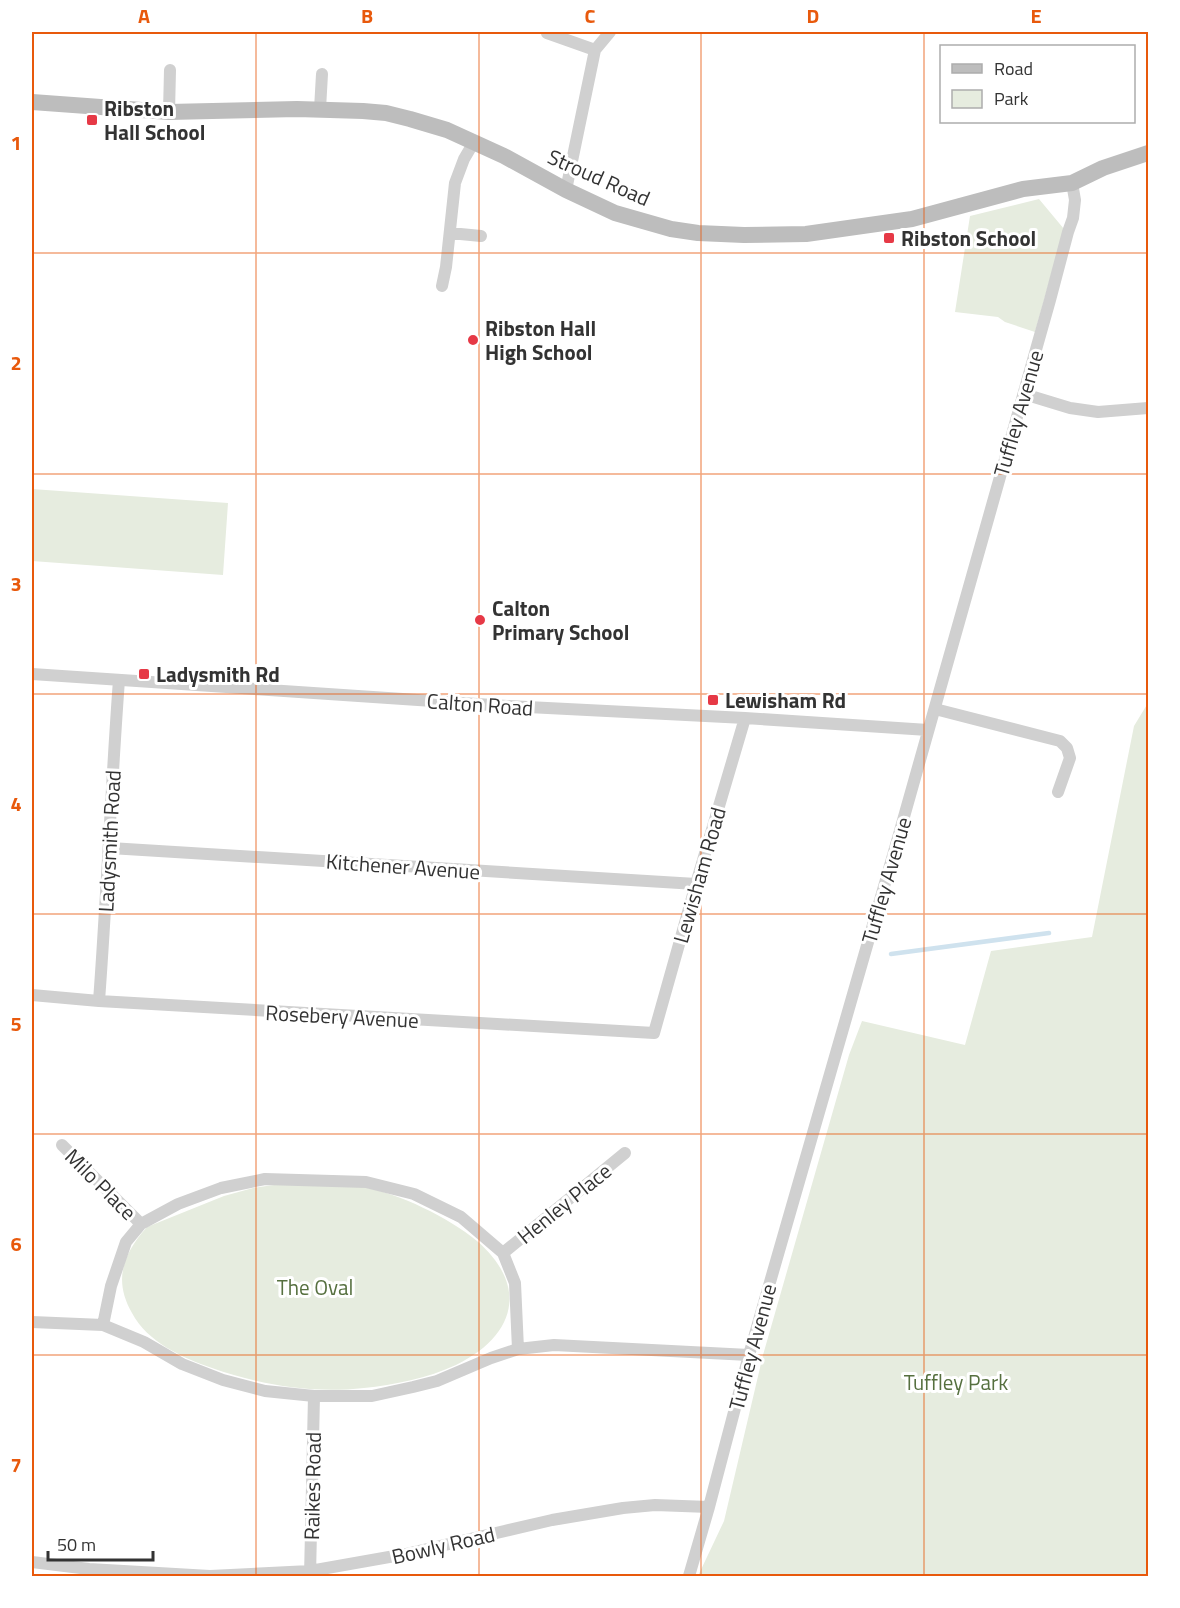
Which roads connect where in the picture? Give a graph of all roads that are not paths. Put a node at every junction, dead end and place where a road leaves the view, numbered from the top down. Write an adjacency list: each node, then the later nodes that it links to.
1 (547, 32): 3 (street)
2 (610, 32): 3 (street)
3 (596, 50): 12 (street)
4 (170, 70): 8 (street)
5 (321, 74): 7 (street)
6 (32, 102): 8 (main road, Stroud Road)
7 (320, 109): 8 (main road, Stroud Road); 9 (main road, Stroud Road)
8 (169, 112)
9 (474, 142): 12 (main road, Stroud Road); 13 (street)
10 (1149, 153): 11 (main road, Stroud Road)
11 (1072, 183): 12 (main road, Stroud Road); 16 (street, Tuffley Avenue)
12 (566, 190)
13 (450, 233): 14 (street); 15 (street)
14 (481, 236)
15 (442, 286)
16 (1024, 394): 17 (street); 20 (street, Tuffley Avenue)
17 (1149, 408)
18 (32, 674): 19 (street, Calton Road)
19 (119, 680): 21 (street, Calton Road); 24 (street, Ladysmith Road)
20 (935, 710): 22 (street, Tuffley Avenue); 23 (street)
21 (745, 718): 22 (street, Calton Road); 25 (street, Lewisham Road)
22 (928, 730): 36 (street, Tuffley Avenue)
23 (1058, 792)
24 (110, 848): 25 (street, Kitchener Avenue); 27 (street, Ladysmith Road)
25 (696, 884): 28 (street, Lewisham Road)
26 (32, 995): 27 (street, Rosebery Avenue)
27 (99, 1001): 28 (street, Rosebery Avenue)
28 (654, 1034)
29 (62, 1145): 31 (street, Milo Place)
30 (625, 1153): 32 (street, Henley Place)
31 (141, 1224): 32 (street); 34 (street)
32 (503, 1253): 35 (street)
33 (32, 1322): 34 (street)
34 (103, 1326): 37 (street)
35 (518, 1349): 36 (street); 37 (street)
36 (749, 1355): 38 (street, Tuffley Avenue)
37 (315, 1396): 40 (street, Raikes Road)
38 (709, 1508): 40 (street, Bowly Road); 41 (street, Tuffley Avenue)
39 (32, 1562): 40 (street, Bowly Road)
40 (310, 1574)
41 (688, 1576)

